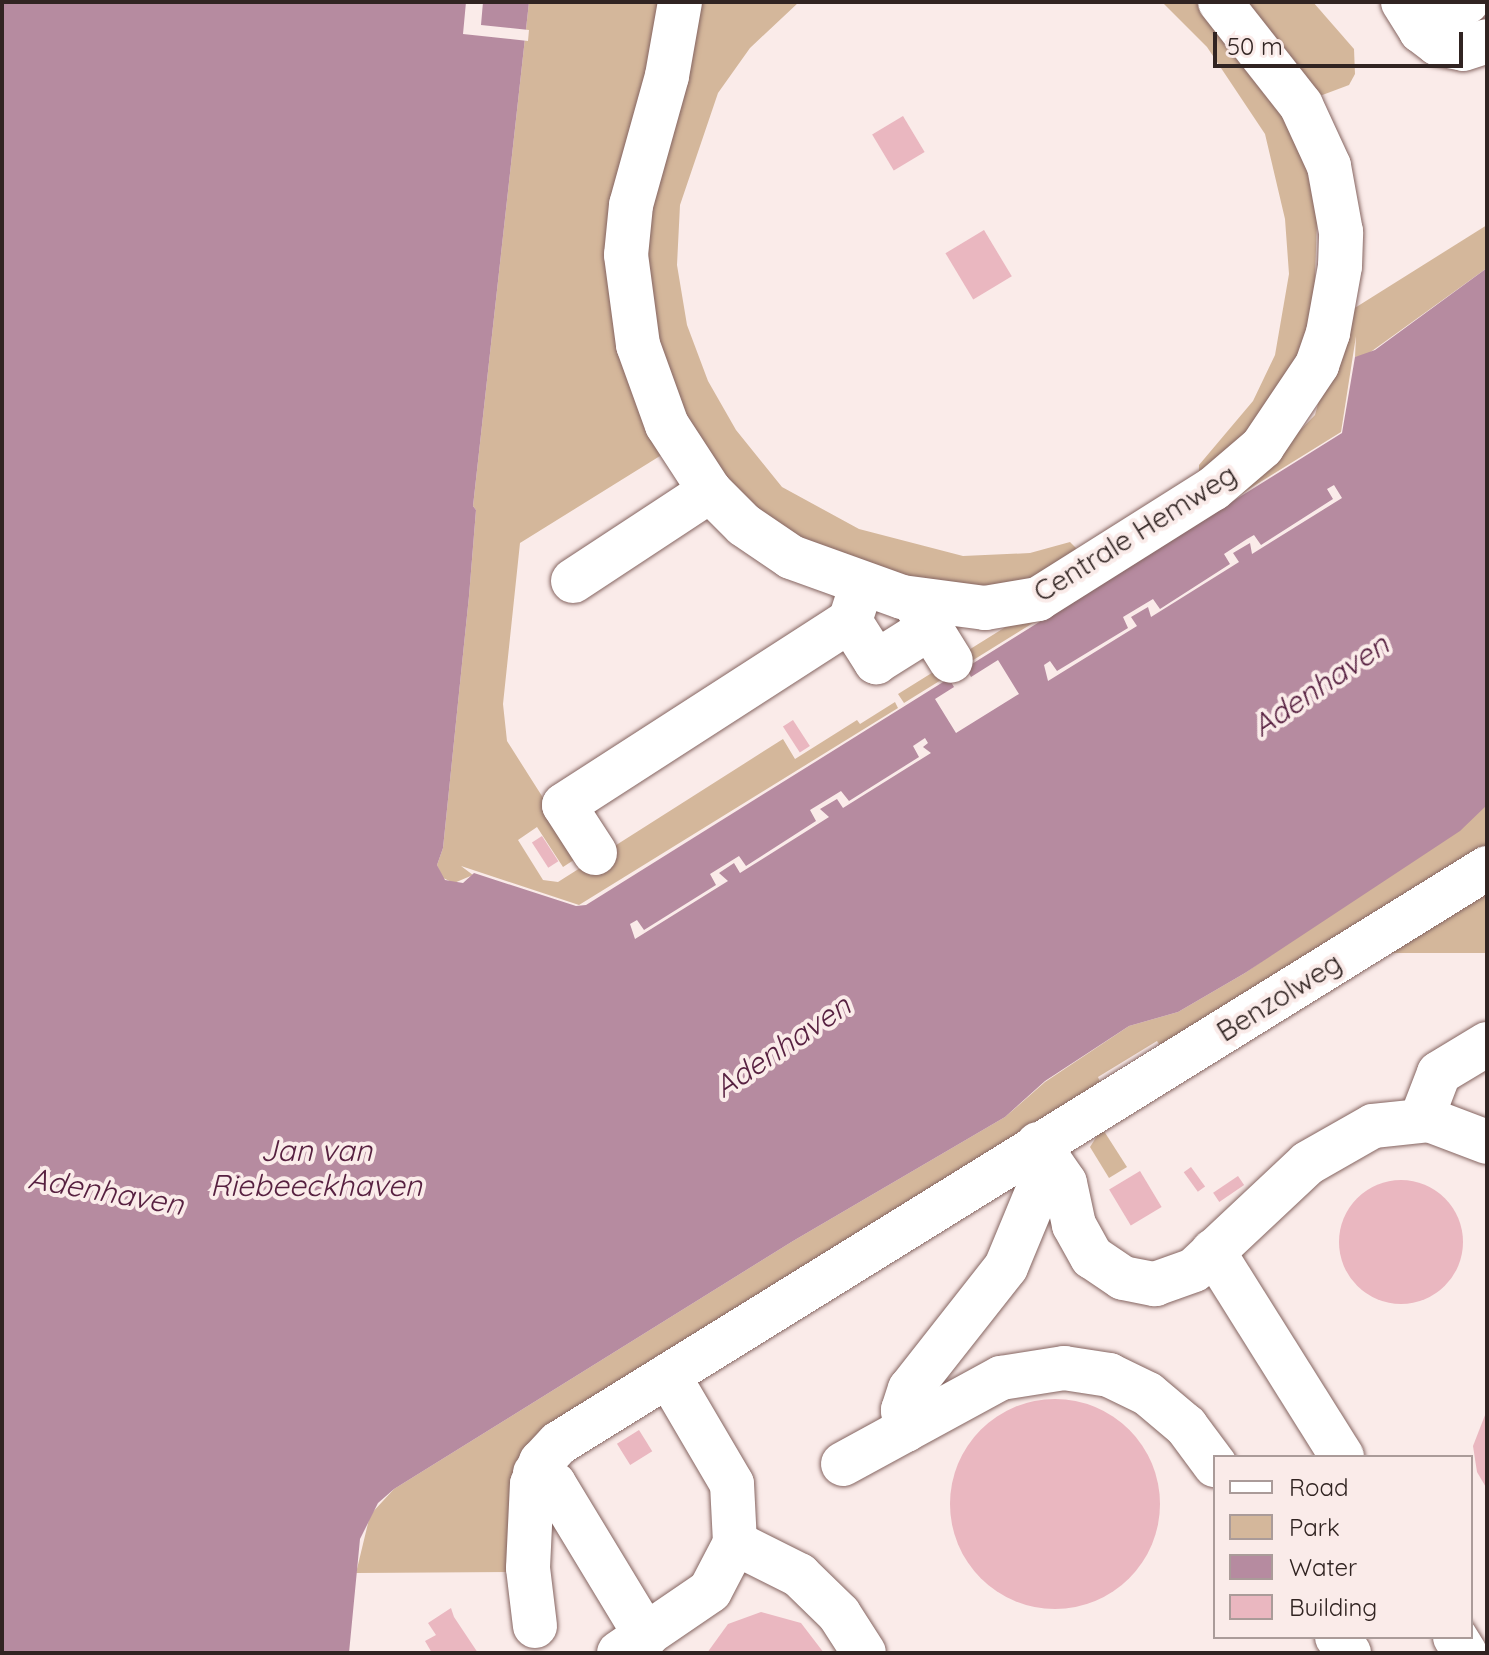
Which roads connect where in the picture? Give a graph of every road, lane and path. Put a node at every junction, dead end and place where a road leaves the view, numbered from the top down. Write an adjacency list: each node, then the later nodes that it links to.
1 (680, 2): 6 (street, Centrale Hemweg)
2 (1220, 2): 9 (street, Centrale Hemweg)
3 (1467, 2): 4 (street)
4 (1412, 16): 5 (street)
5 (1487, 41)
6 (710, 491): 7 (street); 8 (street, Centrale Hemweg)
7 (573, 581)
8 (856, 603): 9 (street, Centrale Hemweg); 9 (street); 10 (street)
9 (933, 630)
10 (595, 853)
11 (1487, 868): 15 (street, Benzolweg)
12 (1487, 1044): 13 (street)
13 (1421, 1120): 14 (street); 16 (street)
14 (1486, 1135)
15 (1053, 1143): 16 (street); 17 (street, Benzolweg); 18 (street)
16 (1213, 1251): 19 (street)
17 (668, 1375): 22 (street, Benzolweg); 23 (street)
18 (906, 1430): 20 (street); 21 (street)
19 (1341, 1455)
20 (1213, 1463)
21 (843, 1464)
22 (535, 1473): 24 (street); 25 (street)
23 (735, 1543): 25 (street); 26 (street)
24 (535, 1626)
25 (633, 1644)
26 (864, 1653)

